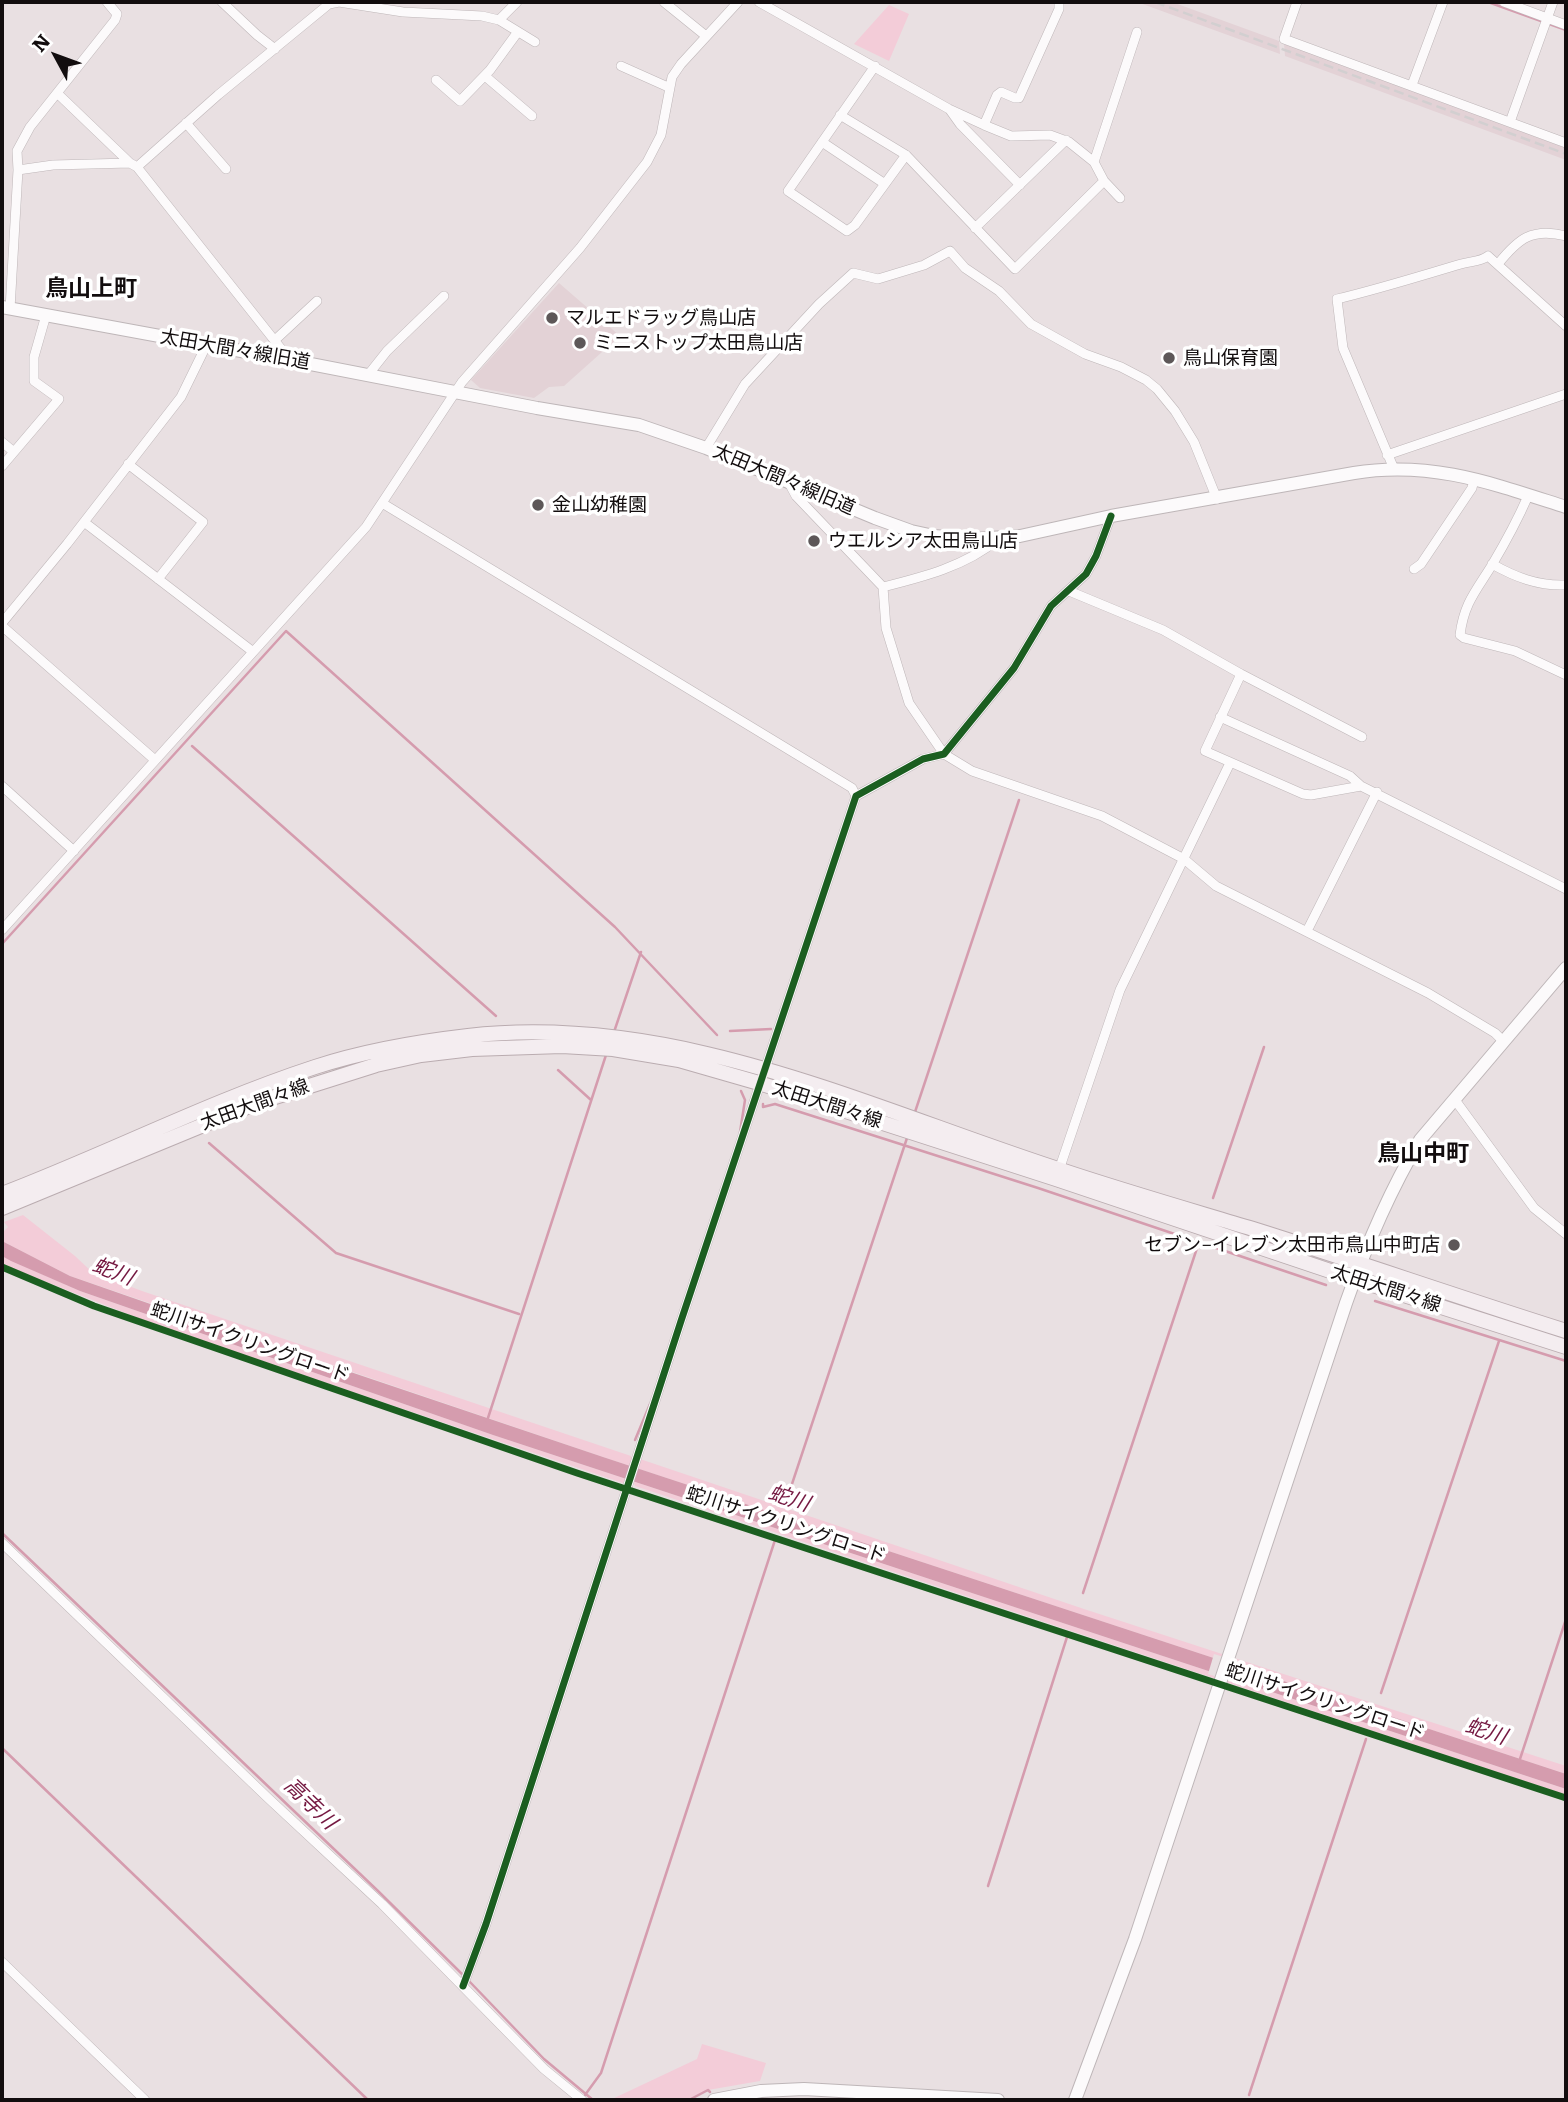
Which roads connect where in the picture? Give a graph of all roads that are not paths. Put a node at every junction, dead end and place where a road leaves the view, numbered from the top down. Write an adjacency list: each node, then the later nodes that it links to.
1 (107, 2): 26 (street)
2 (222, 2): 19 (street)
3 (517, 2): 13 (street)
4 (664, 2): 17 (street)
5 (738, 2): 17 (street)
6 (759, 2): 21 (street)
7 (1059, 2): 32 (street)
8 (1297, 2): 24 (street)
9 (1443, 2): 24 (street)
10 (1504, 2): 12 (street)
11 (1553, 2): 12 (street)
12 (1548, 18): 14 (street); 30 (street)
13 (499, 20): 16 (street); 19 (street)
14 (1566, 25)
15 (1138, 32): 37 (street)
16 (517, 33): 18 (street); 22 (street)
17 (706, 36): 25 (street)
18 (535, 42)
19 (275, 49): 31 (street)
20 (621, 66): 25 (street)
21 (875, 66): 27 (street); 29 (street)
22 (485, 76): 23 (street); 28 (street)
23 (436, 80)
24 (1412, 85): 30 (street)
25 (668, 87): 57 (street)
26 (57, 93): 38 (street); 40 (street)
27 (949, 109): 32 (street); 43 (street)
28 (532, 116)
29 (840, 116): 34 (street); 36 (street)
30 (1510, 122): 35 (street)
31 (186, 123): 38 (street); 39 (street)
32 (984, 125): 33 (street)
33 (1066, 140): 37 (street); 43 (street)
34 (822, 142): 42 (street); 42 (street)
35 (1566, 143)
36 (906, 155): 42 (street); 45 (street)
37 (1094, 162): 41 (street)
38 (133, 165): 40 (street); 53 (street)
39 (226, 169)
40 (18, 170): 50 (street)
41 (1104, 181): 44 (street); 45 (street)
42 (885, 184)
43 (1020, 185): 45 (street)
44 (1120, 198)
45 (975, 228)
46 (1566, 236): 47 (street)
47 (1497, 264): 52 (street); 62 (street)
48 (444, 296): 56 (street)
49 (317, 301): 53 (street)
50 (6, 308): 51 (street, 太田大間々線旧道)
51 (46, 315): 54 (street, 太田大間々線旧道); 61 (street)
52 (1566, 326)
53 (275, 340): 55 (street)
54 (206, 346): 55 (street, 太田大間々線旧道); 63 (street)
55 (290, 360): 56 (street, 太田大間々線旧道)
56 (368, 375): 57 (street, 太田大間々線旧道)
57 (455, 391): 60 (street, 太田大間々線旧道); 70 (street)
58 (1566, 394): 62 (street)
59 (2, 442): 61 (street)
60 (706, 448): 67 (street, 太田大間々線旧道); 69 (street)
61 (14, 452): 64 (street)
62 (1387, 455): 65 (street)
63 (128, 464): 73 (street); 77 (street)
64 (2, 466)
65 (1394, 469): 66 (street, 太田大間々線旧道); 69 (street, 太田大間々線旧道)
66 (1475, 479): 68 (street, 太田大間々線旧道); 76 (street)
67 (789, 483): 74 (street, 太田大間々線旧道); 79 (street)
68 (1528, 496): 71 (street, 太田大間々線旧道); 75 (street)
69 (1217, 499): 72 (street, 太田大間々線旧道)
70 (382, 503): 82 (street); 93 (street)
71 (1566, 507)
72 (1111, 516): 74 (street, 太田大間々線旧道); 80 (street)
73 (84, 522): 77 (street); 81 (street)
74 (998, 539): 79 (street)
75 (1492, 564): 78 (street); 84 (street)
76 (1414, 569)
77 (158, 579): 82 (street)
78 (1565, 584)
79 (883, 587): 87 (street)
80 (1069, 591): 83 (street); 87 (street)
81 (2, 624): 88 (street)
82 (253, 651): 88 (street)
83 (1241, 674): 85 (street); 86 (street)
84 (1566, 675)
85 (1220, 717): 89 (street); 91 (street)
86 (1362, 737)
87 (944, 754): 93 (street); 95 (street)
88 (155, 760): 94 (street)
89 (1230, 763): 91 (street); 95 (street)
90 (2, 786): 94 (street)
91 (1361, 786): 92 (street)
92 (1377, 792): 96 (street); 98 (street)
93 (856, 796): 101 (street)
94 (74, 851): 97 (street)
95 (1184, 859): 98 (street); 103 (street)
96 (1566, 889)
97 (2, 930)
98 (1307, 931): 100 (street)
99 (1566, 968): 100 (street)
100 (1504, 1041): 102 (street)
101 (762, 1076): 103 (main road, 太田大間々線); 104 (main road, 太田大間々線); 105 (main road, 太田大間々線); 108 (main road, 太田大間々線); 113 (street)
102 (1455, 1100): 106 (street); 107 (street)
103 (1059, 1170): 107 (main road, 太田大間々線)
104 (2, 1194)
105 (2, 1208)
106 (1566, 1234)
107 (1360, 1265): 108 (street); 109 (main road, 太田大間々線)
108 (1354, 1279): 110 (main road, 太田大間々線); 118 (street)
109 (1566, 1331)
110 (1566, 1347)
111 (2, 1543): 113 (street)
112 (2, 1962): 114 (street)
113 (463, 1986): 115 (street)
114 (145, 2100)
115 (582, 2100)
116 (714, 2100): 117 (street)
117 (998, 2100)
118 (1075, 2100)

